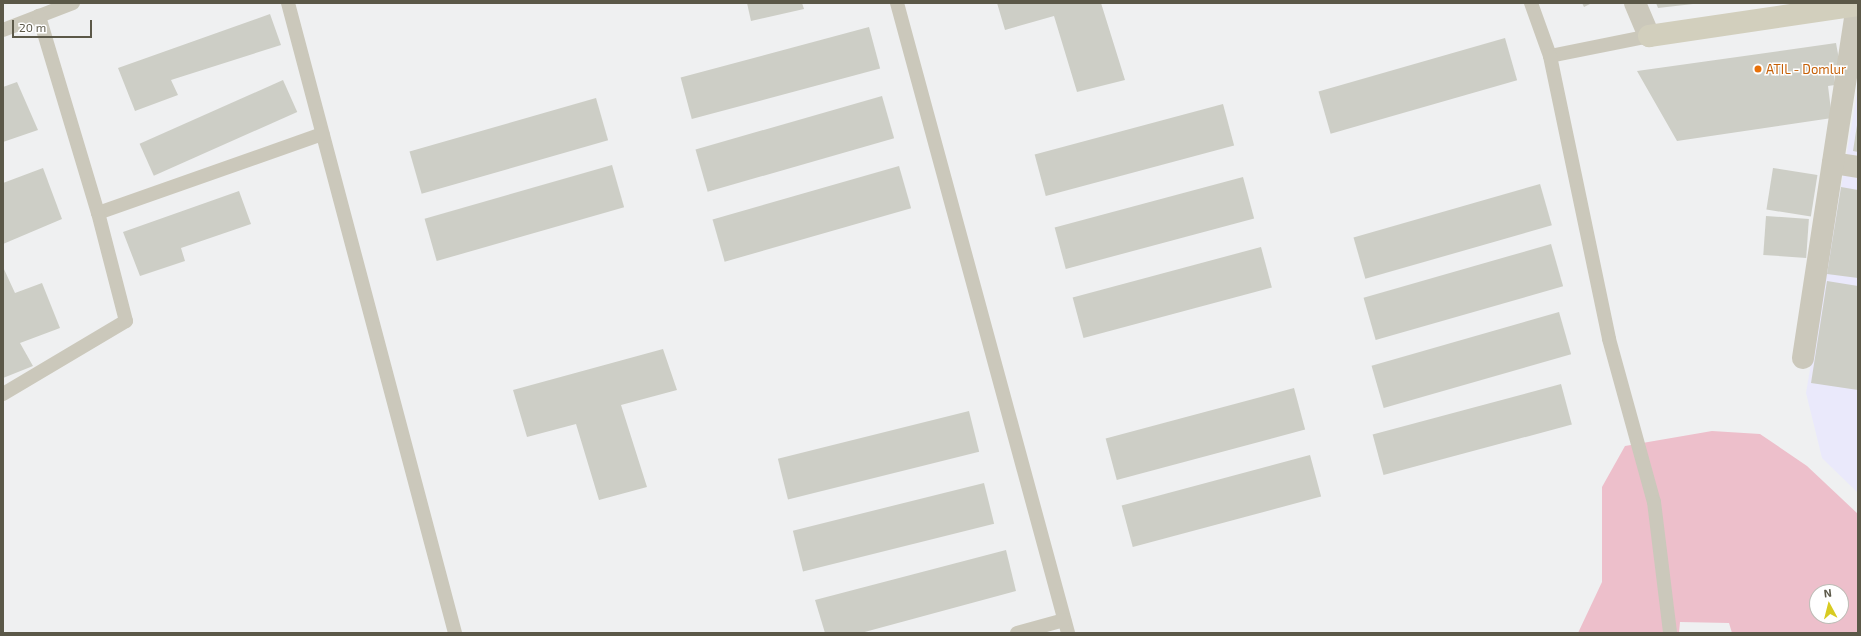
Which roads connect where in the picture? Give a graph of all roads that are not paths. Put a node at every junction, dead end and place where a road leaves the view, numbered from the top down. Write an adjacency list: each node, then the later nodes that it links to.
1 (73, 3): 7 (lane)
2 (288, 3): 11 (lane)
3 (897, 3): 17 (lane)
4 (1531, 3): 10 (lane)
5 (1635, 3): 9 (street)
6 (1858, 5): 9 (street); 12 (street)
7 (39, 16): 8 (lane); 14 (lane)
8 (3, 30)
9 (1649, 36): 10 (lane)
10 (1550, 56): 20 (lane)
11 (322, 134): 14 (lane); 18 (lane)
12 (1833, 163): 13 (street); 15 (street)
13 (1858, 167)
14 (98, 213): 16 (lane)
15 (1803, 358)
16 (3, 394)
17 (1066, 627): 19 (lane)
18 (455, 633)
19 (1017, 633)
20 (1670, 633)

